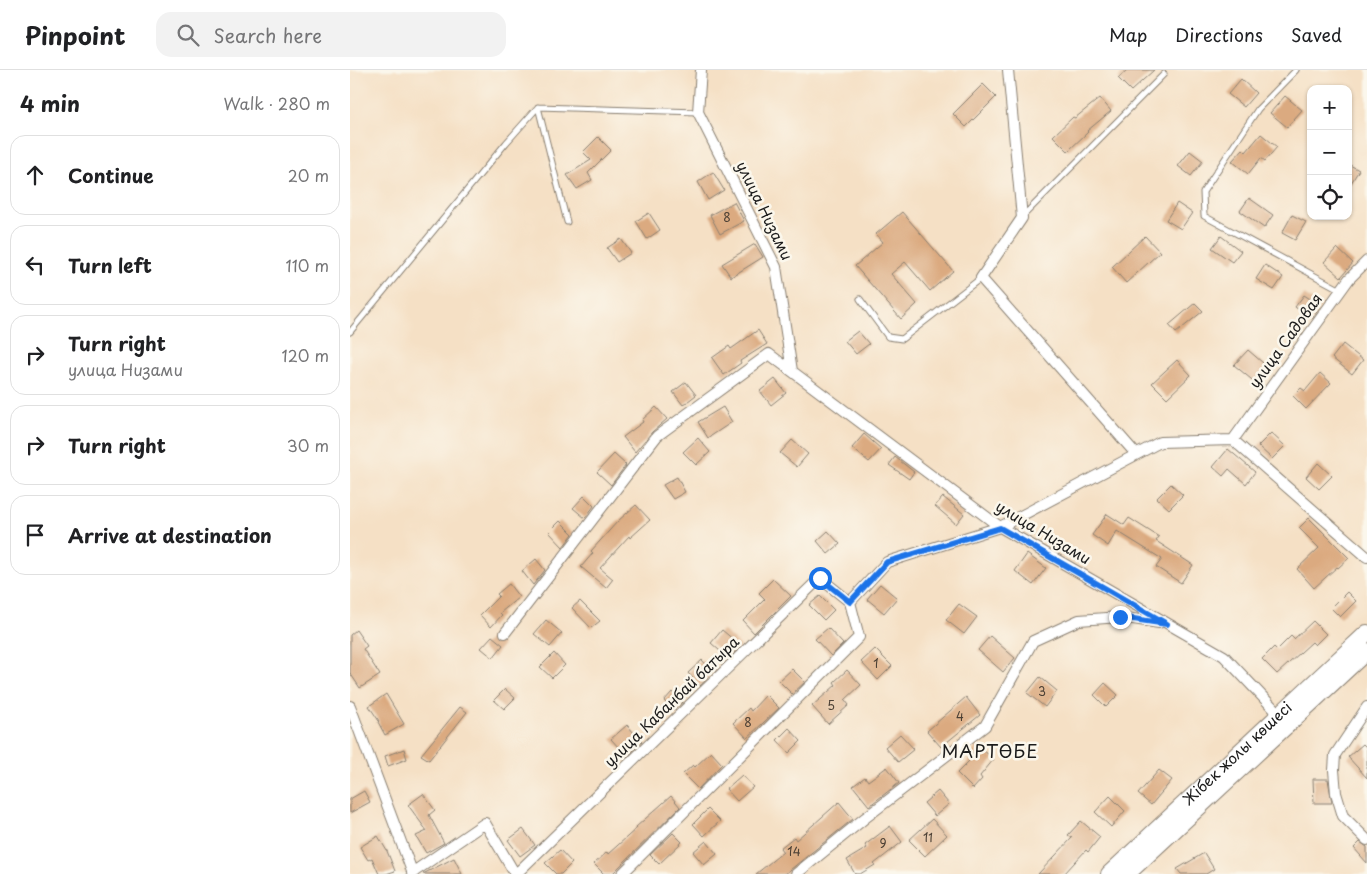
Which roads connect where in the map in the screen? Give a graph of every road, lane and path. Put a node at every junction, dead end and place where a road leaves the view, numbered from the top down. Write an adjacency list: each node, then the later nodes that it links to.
1 (701, 70): 6 (street)
2 (1008, 70): 7 (street)
3 (1296, 70): 11 (lane)
4 (1164, 74): 7 (lane)
5 (538, 107): 6 (lane); 8 (lane); 13 (lane)
6 (698, 112): 14 (street, улица Низами)
7 (1022, 218): 10 (street)
8 (567, 222)
9 (1367, 261): 11 (street, улица Садовая)
10 (981, 278): 12 (lane); 16 (street)
11 (1341, 290): 15 (street, улица Садовая)
12 (860, 299)
13 (350, 332)
14 (792, 371): 17 (street, улица Низами); 21 (street, улица Низами)
15 (1233, 440): 16 (street); 18 (street)
16 (1136, 454): 17 (street)
17 (1000, 528): 19 (street); 20 (street, улица Низами)
18 (1367, 557)
19 (850, 602): 29 (street, улица Кабанбай батыра); 30 (street)
20 (1167, 624): 26 (street, улица Низами); 31 (street)
21 (505, 633)
22 (1367, 633): 26 (main road, Жібек жолы көшесі)
23 (1367, 651): 33 (main road, Жібек жолы көшесі)
24 (350, 706): 28 (street)
25 (1367, 707): 27 (street)
26 (1279, 714): 32 (main road, Жібек жолы көшесі)
27 (1367, 840)
28 (413, 874): 29 (street, улица Кабанбай батыра)
29 (516, 874)
30 (622, 874)
31 (796, 874)
32 (1109, 874)
33 (1127, 874)

